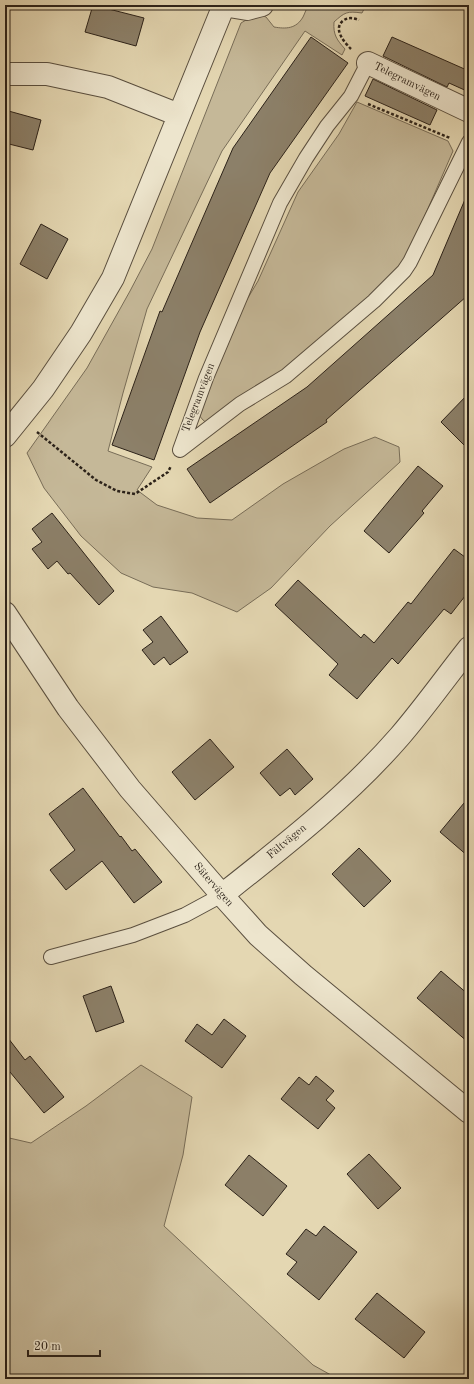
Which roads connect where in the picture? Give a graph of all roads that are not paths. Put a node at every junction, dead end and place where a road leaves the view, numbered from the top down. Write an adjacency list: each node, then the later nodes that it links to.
1 (224, 5): 2 (street); 6 (street)
2 (262, 5)
3 (368, 63): 5 (street, Telegramvägen); 7 (lane, Telegramvägen)
4 (5, 74): 6 (street)
5 (469, 111)
6 (179, 115): 8 (street)
7 (468, 144)
8 (5, 436)
9 (5, 613): 11 (street, Sätervägen)
10 (469, 648): 11 (street, Fältvägen)
11 (222, 895): 12 (lane, Fältvägen); 13 (street, Sätervägen)
12 (50, 957)
13 (469, 1112)

